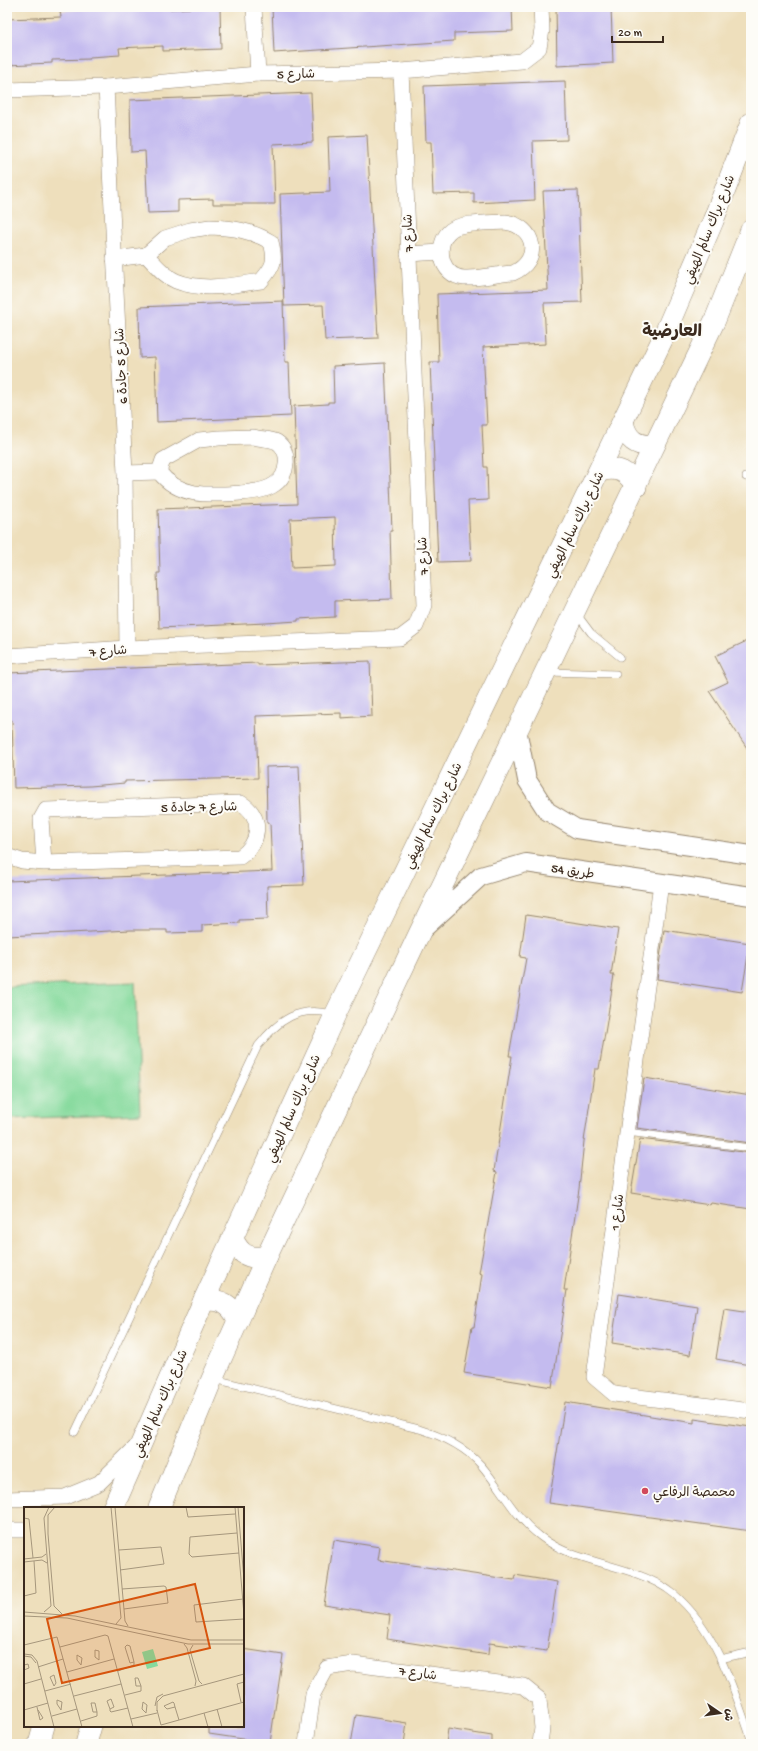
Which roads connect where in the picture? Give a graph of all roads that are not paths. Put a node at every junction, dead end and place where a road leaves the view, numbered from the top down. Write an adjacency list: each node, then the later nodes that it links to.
1 (254, 7): 4 (street)
2 (541, 7): 3 (street, شارع 5)
3 (401, 72): 4 (street, شارع 5); 10 (street, شارع 7)
4 (258, 74): 5 (street, شارع 5)
5 (106, 86): 6 (street, شارع 5); 12 (street, شارع 5 جادة 6)
6 (7, 90)
7 (751, 123): 13 (main road, شارع براك سالم الهيفي)
8 (751, 230): 14 (main road)
9 (441, 252): 9 (street); 10 (street)
10 (408, 254): 20 (street, شارع 7)
11 (146, 255): 11 (street); 12 (street)
12 (114, 259): 17 (street, شارع 5 جادة 6)
13 (623, 421): 14 (main road); 15 (main road, شارع براك سالم الهيفي)
14 (654, 445): 18 (main road)
15 (600, 470): 18 (main road); 32 (main road, شارع براك سالم الهيفي)
16 (159, 472): 16 (street); 17 (street)
17 (125, 473): 20 (street, شارع 5 جادة 6)
18 (636, 486): 19 (main road)
19 (574, 612): 22 (lane); 23 (main road)
20 (128, 648): 21 (street, شارع 7)
21 (7, 656)
22 (620, 656)
23 (546, 672): 24 (lane); 25 (main road)
24 (616, 674)
25 (517, 729): 26 (street); 31 (main road)
26 (751, 855)
27 (7, 856): 28 (street, شارع 7 جادة 5)
28 (44, 863): 28 (street, شارع 7 جادة 5)
29 (661, 884): 30 (street, طريق 54); 31 (street, طريق 54); 33 (street, شارع 1)
30 (751, 896)
31 (419, 934): 36 (main road)
32 (335, 1015): 35 (main road, شارع براك سالم الهيفي); 41 (lane)
33 (627, 1132): 34 (lane); 40 (street, شارع 1)
34 (751, 1148)
35 (232, 1239): 36 (main road); 37 (main road, شارع براك سالم الهيفي)
36 (267, 1256): 38 (main road)
37 (204, 1300): 38 (main road); 42 (main road, شارع براك سالم الهيفي)
38 (238, 1320): 39 (main road)
39 (212, 1379): 46 (main road); 50 (lane)
40 (751, 1411)
41 (75, 1432)
42 (142, 1441): 44 (street); 45 (main road, شارع براك سالم الهيفي)
43 (7, 1499): 44 (street)
44 (72, 1502)
45 (113, 1507)
46 (159, 1507)
47 (7, 1530): 48 (street)
48 (24, 1530)
49 (751, 1652): 50 (lane)
50 (720, 1659): 53 (lane)
51 (44, 1727): 54 (main road)
52 (91, 1727): 55 (main road)
53 (751, 1740)
54 (39, 1744)
55 (86, 1744)
56 (306, 1744): 57 (street, شارع 7)
57 (540, 1744)

